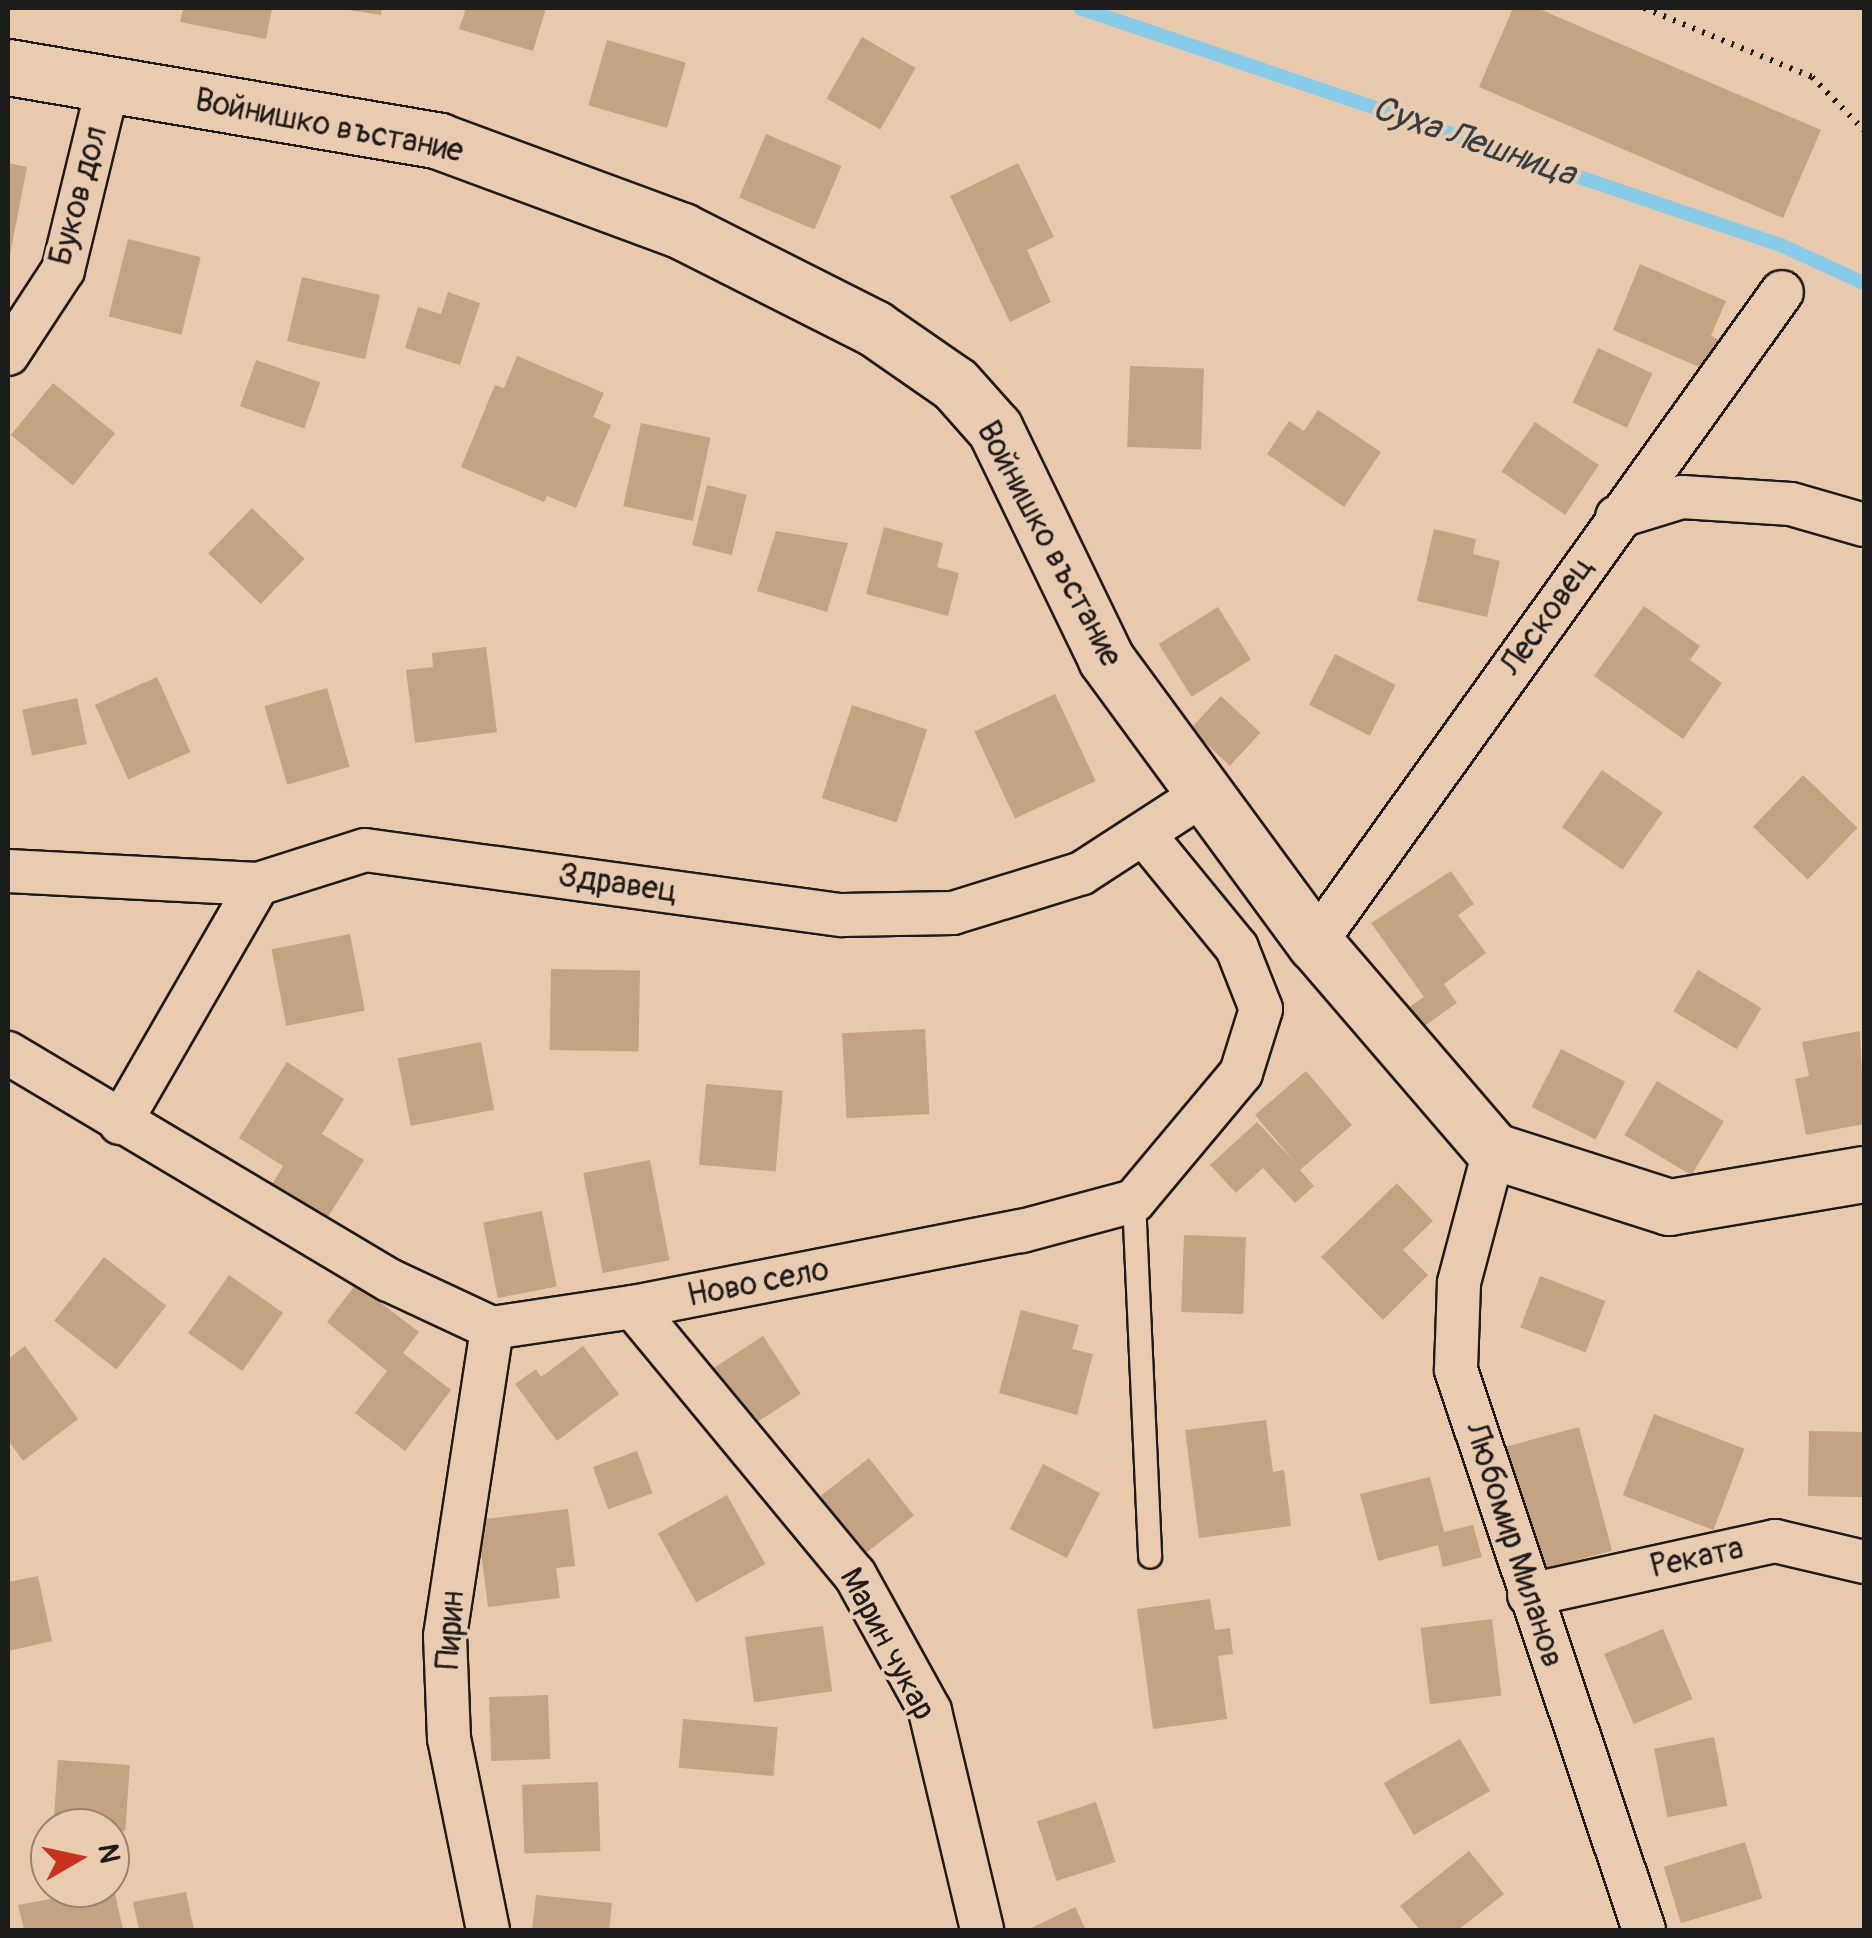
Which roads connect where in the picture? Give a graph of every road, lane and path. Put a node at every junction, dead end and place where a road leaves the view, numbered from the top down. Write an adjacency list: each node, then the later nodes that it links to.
1 (1644, 8): 4 (path)
2 (8, 67): 3 (street, Войнишко въстание)
3 (108, 85): 6 (street, Буков дол); 9 (street, Войнишко въстание)
4 (1864, 130)
5 (1782, 292): 7 (street, Лесковец)
6 (8, 354)
7 (1617, 518): 8 (street); 13 (street, Лесковец)
8 (1864, 525)
9 (1204, 793): 10 (street, Здравец); 13 (street, Войнишко въстание)
10 (1146, 838): 12 (street, Здравец); 18 (street)
11 (8, 871): 12 (street, Здравец)
12 (258, 884): 15 (street)
13 (1315, 943): 16 (street, Войнишко въстание)
14 (8, 1053): 15 (street)
15 (120, 1123): 20 (street)
16 (1494, 1151): 17 (street); 23 (street, Любомир Миланов)
17 (1864, 1174)
18 (1134, 1201): 19 (street, Ново село); 21 (lane)
19 (633, 1307): 20 (street, Ново село); 25 (street, Марин чукар)
20 (492, 1328): 24 (street, Пирин)
21 (1150, 1557)
22 (1864, 1562): 23 (street, Реката)
23 (1529, 1595): 26 (street, Любомир Миланов)
24 (488, 1930)
25 (982, 1930)
26 (1644, 1930)

